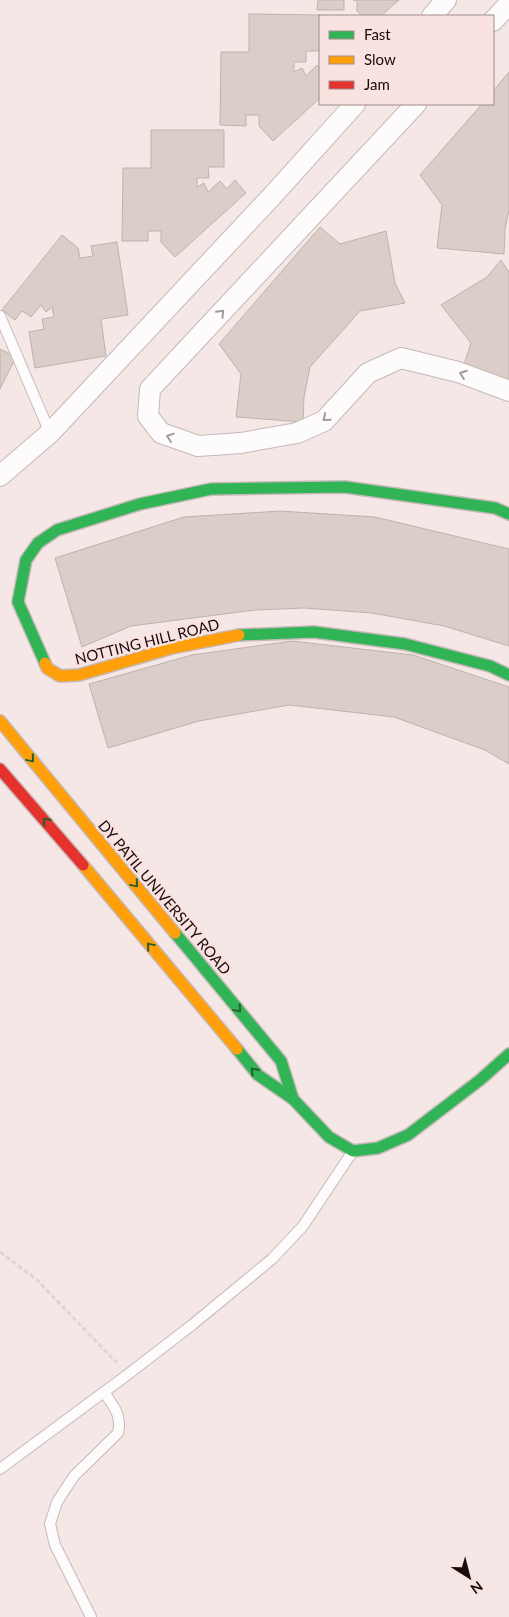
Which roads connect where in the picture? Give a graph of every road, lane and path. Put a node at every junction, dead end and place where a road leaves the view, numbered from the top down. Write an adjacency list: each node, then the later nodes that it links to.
1 (446, 0): 3 (street)
2 (509, 4): 4 (street)
3 (433, 15)
4 (494, 20)
5 (354, 105): 9 (street)
6 (415, 105): 8 (street, one-way to 6)
7 (0, 316): 9 (lane)
8 (509, 391)
9 (50, 433): 10 (street)
10 (0, 476)
11 (509, 514): 12 (street, NOTTING HILL ROAD)
12 (509, 675)
13 (0, 721): 16 (street, DY PATIL UNIVERSITY ROAD, one-way to 16)
14 (0, 769): 16 (street, DY PATIL UNIVERSITY ROAD, one-way to 14)
15 (509, 1054): 17 (street)
16 (293, 1099): 17 (street, DY PATIL UNIVERSITY ROAD)
17 (353, 1151): 19 (lane)
18 (0, 1252): 19 (path)
19 (127, 1374): 20 (lane)
20 (104, 1392): 21 (lane); 22 (lane)
21 (0, 1469)
22 (91, 1617)

